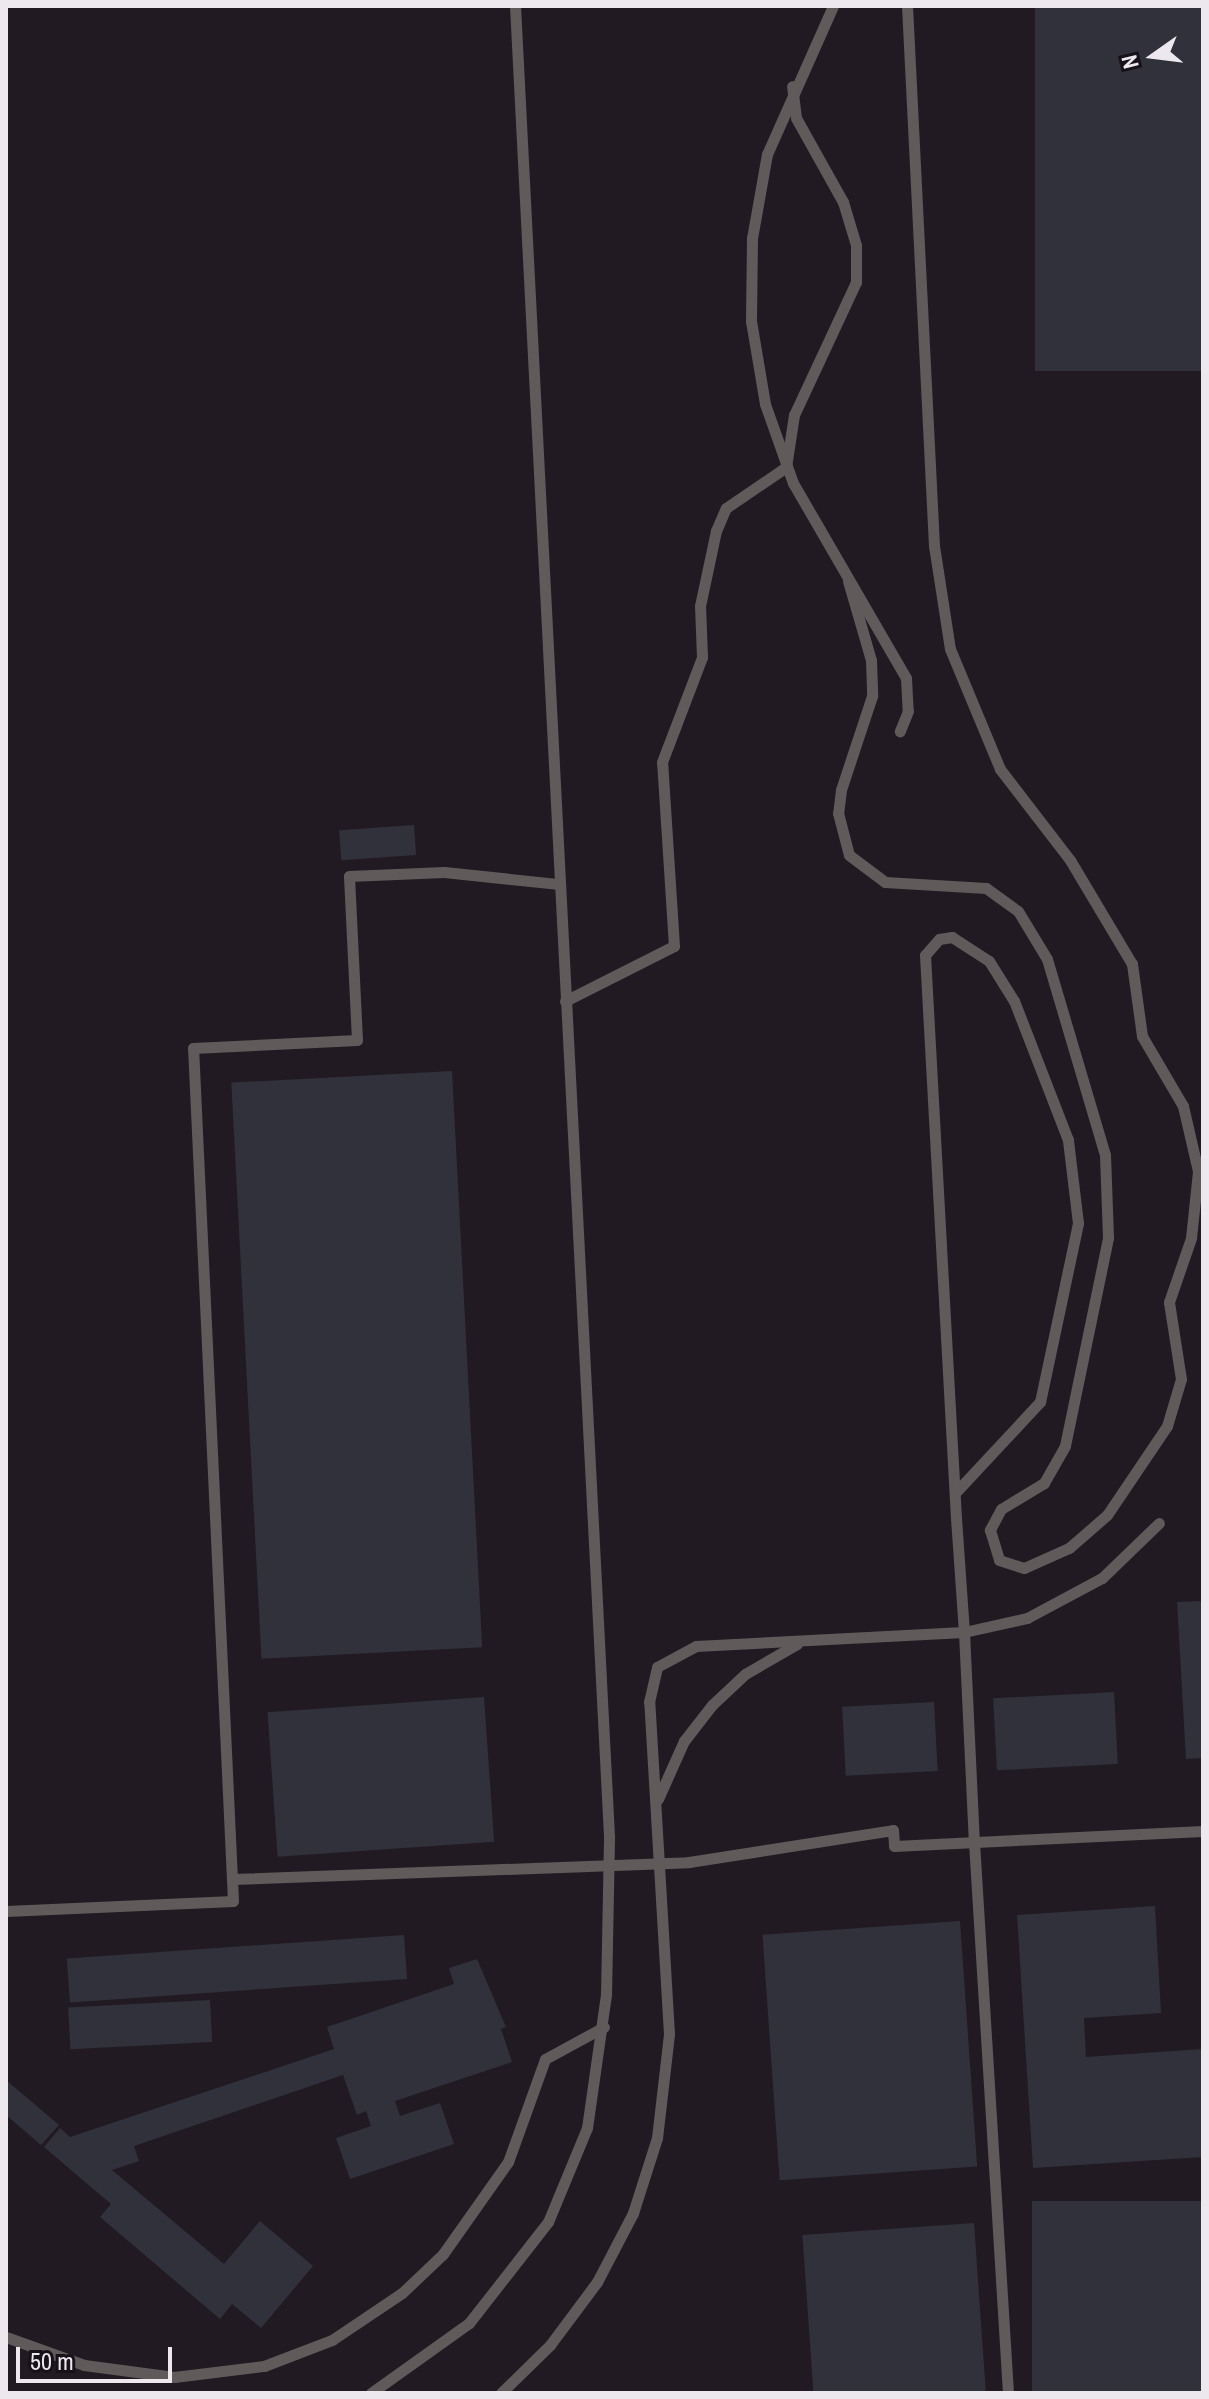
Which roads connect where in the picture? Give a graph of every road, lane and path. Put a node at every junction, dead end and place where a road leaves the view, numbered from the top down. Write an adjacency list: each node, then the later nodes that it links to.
1 (515, 6): 8 (lane)
2 (833, 6): 4 (lane)
3 (907, 6): 6 (lane)
4 (792, 86): 5 (lane); 5 (lane)
5 (786, 467): 6 (lane); 9 (lane)
6 (848, 581): 7 (lane)
7 (900, 731)
8 (559, 884): 9 (lane); 17 (lane)
9 (565, 1001): 19 (lane)
10 (955, 1493): 10 (lane); 12 (lane)
11 (1159, 1523): 12 (lane)
12 (964, 1632): 13 (lane); 16 (lane)
13 (805, 1641): 14 (lane); 14 (lane)
14 (656, 1804): 22 (lane)
15 (1203, 1831): 16 (lane)
16 (974, 1842): 17 (lane); 23 (lane)
17 (232, 1879): 18 (lane)
18 (6, 1911)
19 (604, 2027): 20 (lane); 21 (lane)
20 (6, 2337)
21 (371, 2393)
22 (501, 2393)
23 (1008, 2393)

